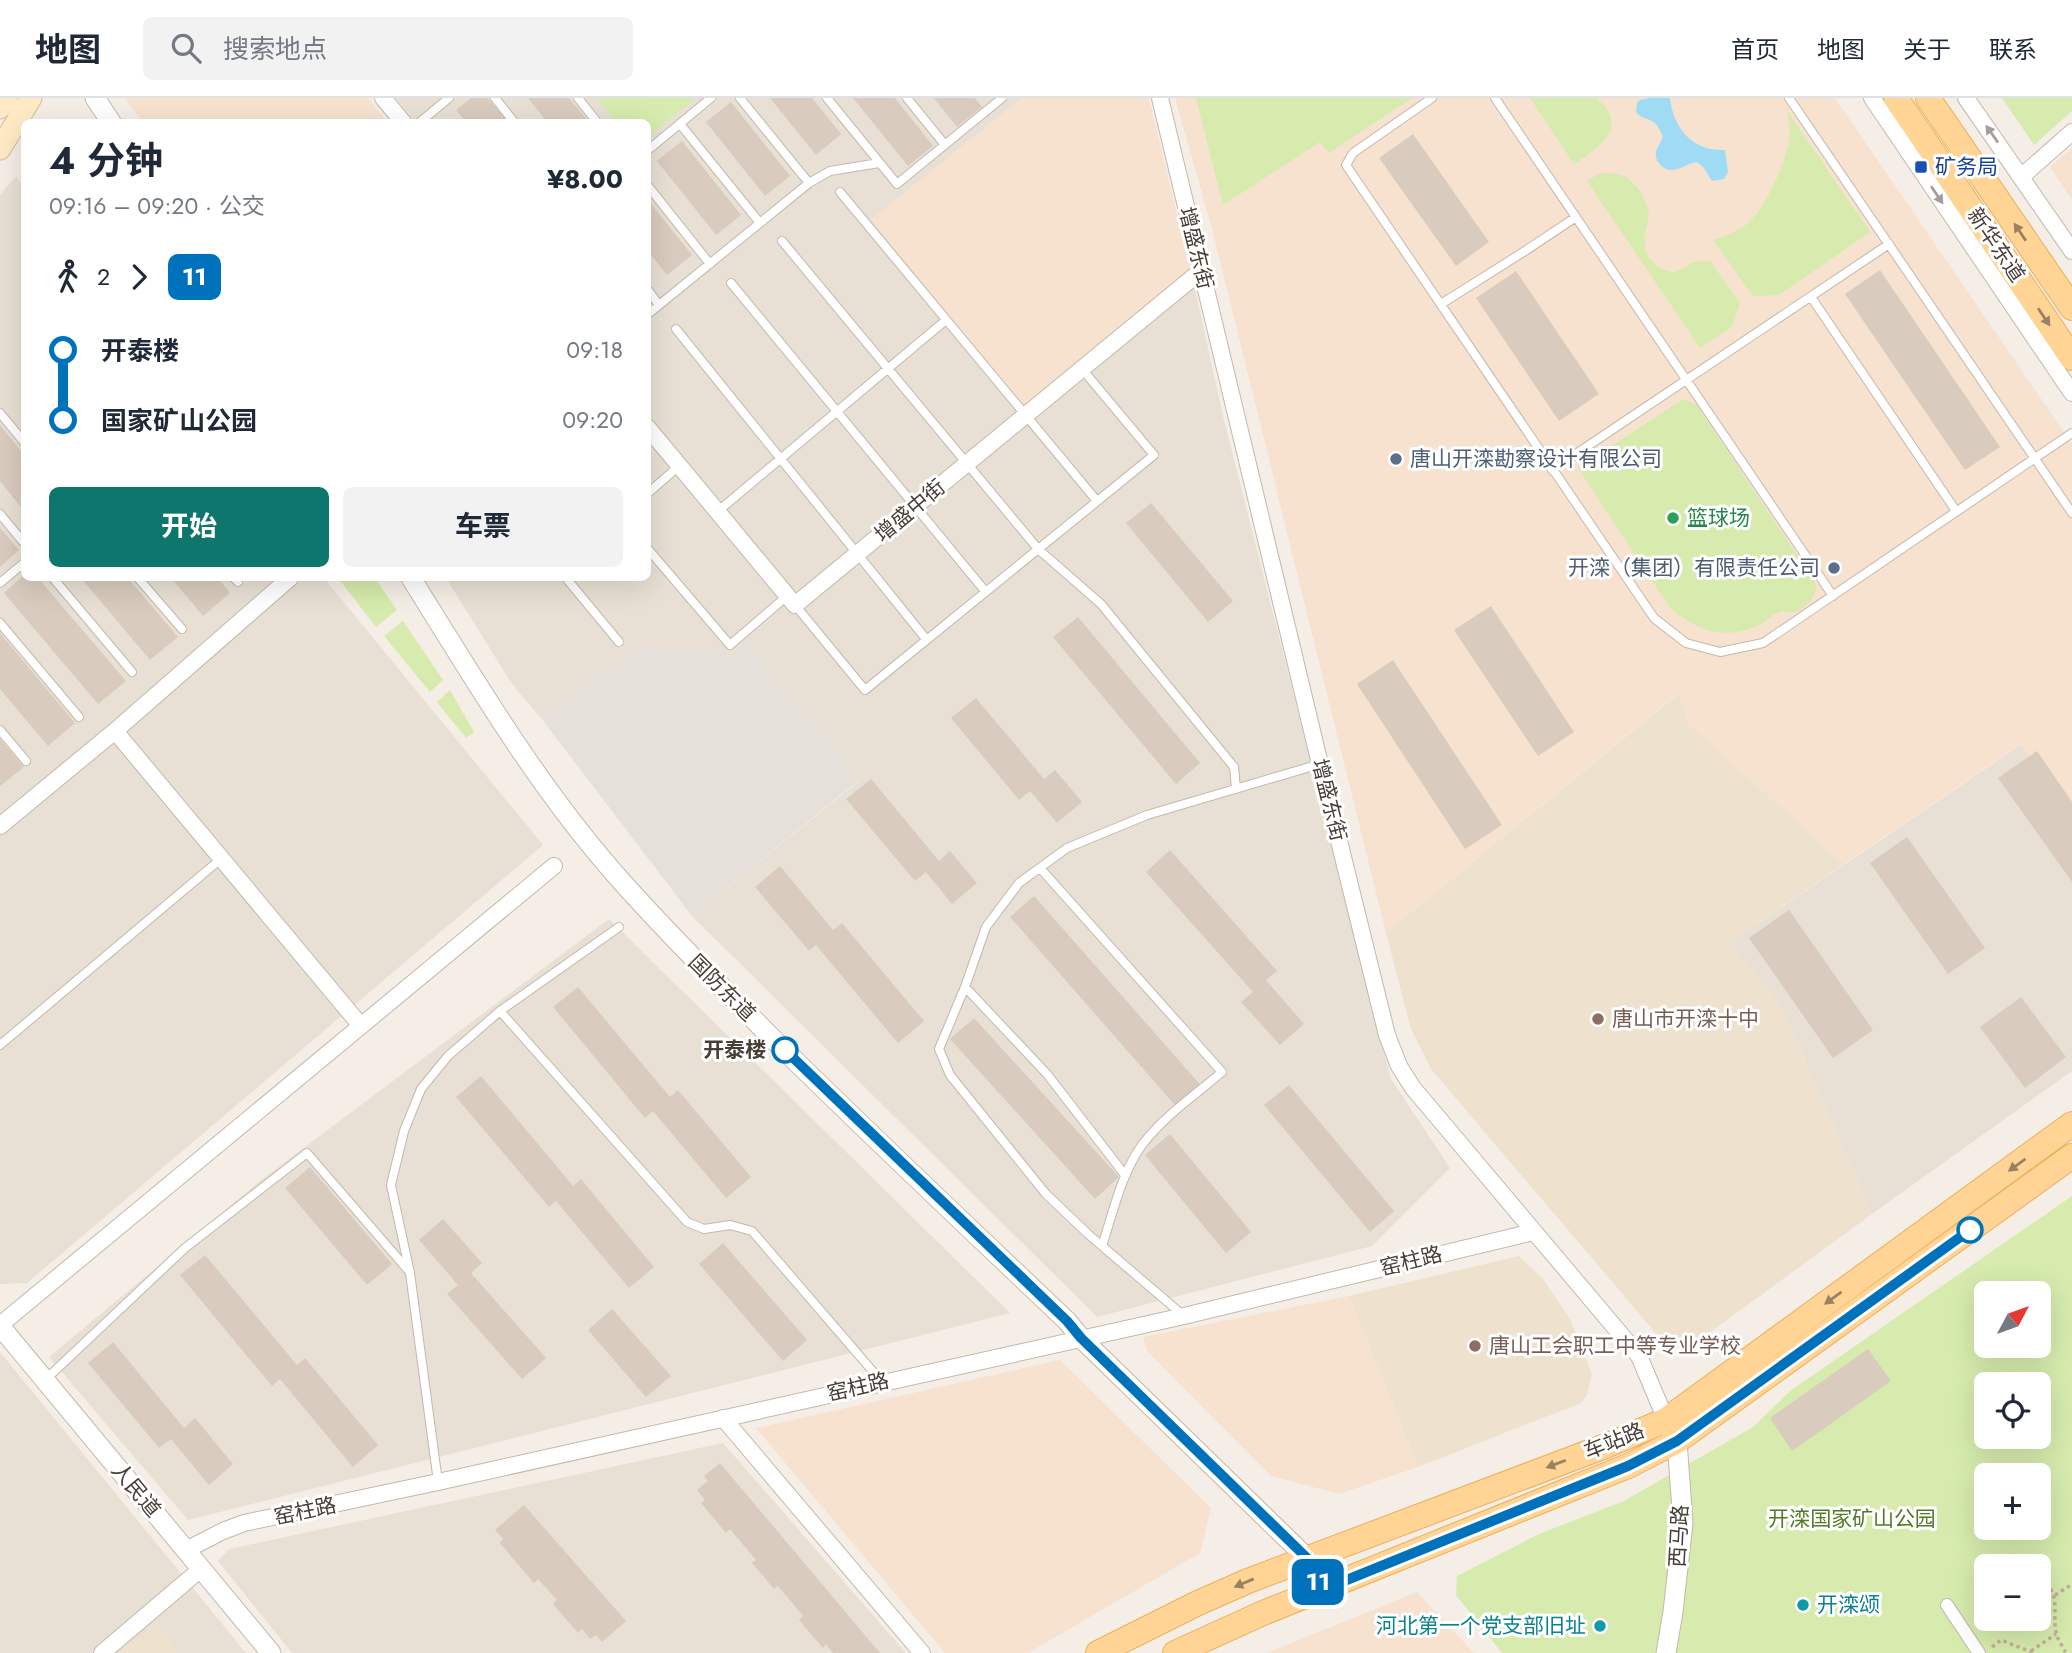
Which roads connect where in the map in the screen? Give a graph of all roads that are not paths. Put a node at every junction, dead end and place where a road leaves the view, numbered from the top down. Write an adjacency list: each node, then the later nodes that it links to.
1 (7, 98): 22 (main road)
2 (31, 98): 32 (main road)
3 (95, 98): 23 (street)
4 (383, 98): 24 (street)
5 (449, 98): 25 (lane)
6 (495, 98): 26 (lane)
7 (578, 98): 27 (lane)
8 (711, 98): 28 (lane)
9 (740, 98): 35 (lane)
10 (827, 98): 33 (lane)
11 (906, 98): 30 (lane)
12 (1002, 98): 21 (lane)
13 (1160, 98): 44 (street, 增盛东街)
14 (1432, 98): 48 (lane)
15 (1495, 98): 38 (lane)
16 (1789, 98): 41 (lane)
17 (1871, 98): 58 (street, one-way to 58)
18 (1896, 98): 54 (main road, 新华东道, one-way to 54)
19 (1928, 98): 50 (main road, 新华东道, one-way to 19)
20 (1966, 98): 34 (street, one-way to 20)
21 (992, 101): 30 (lane)
22 (0, 108)
23 (109, 119)
24 (400, 119)
25 (424, 119)
26 (512, 119)
27 (595, 119)
28 (680, 124): 31 (lane); 39 (lane)
29 (2072, 132): 34 (street)
30 (945, 145): 33 (lane)
31 (651, 148)
32 (0, 149)
33 (879, 163): 35 (lane)
34 (2021, 177): 42 (street)
35 (809, 183): 39 (lane)
36 (651, 190): 43 (lane)
37 (840, 192): 52 (lane)
38 (1576, 217): 48 (lane); 57 (lane)
39 (760, 223): 43 (lane)
40 (782, 240): 55 (lane)
41 (1889, 244): 47 (lane); 65 (lane)
42 (2072, 251)
43 (710, 264): 49 (lane)
44 (1202, 270): 56 (street, 增盛中街); 100 (street, 增盛东街)
45 (731, 283): 59 (lane)
46 (651, 294): 49 (lane)
47 (1811, 297): 57 (lane); 73 (lane)
48 (1441, 304): 69 (lane)
49 (659, 305): 51 (lane)
50 (2072, 308)
51 (651, 312)
52 (946, 320): 55 (lane); 61 (lane)
53 (676, 329): 66 (lane)
54 (2072, 358)
55 (888, 368): 59 (lane); 67 (lane)
56 (1082, 369): 61 (street, 增盛中街); 71 (lane)
57 (1686, 380): 69 (lane); 89 (lane)
58 (2072, 393)
59 (837, 412): 66 (lane); 72 (lane)
60 (0, 413): 64 (lane)
61 (1026, 415): 67 (street, 增盛中街); 71 (lane)
62 (651, 432): 68 (street)
63 (2072, 433): 65 (lane)
64 (21, 438)
65 (2035, 458): 73 (lane); 75 (lane)
66 (781, 459): 74 (lane); 80 (lane)
67 (967, 464): 72 (street, 增盛中街); 78 (lane)
68 (679, 466): 70 (lane); 74 (street)
69 (1552, 470): 89 (lane)
70 (651, 490)
71 (1097, 500): 78 (lane)
72 (915, 506): 80 (street, 增盛中街); 88 (lane)
73 (1956, 511): 89 (lane)
74 (717, 512): 90 (street)
75 (2072, 513)
76 (0, 514): 77 (lane)
77 (21, 540)
78 (1038, 549): 88 (lane); 101 (lane)
79 (651, 553): 90 (lane)
80 (858, 554): 90 (street, 增盛中街); 93 (lane)
81 (21, 566): 87 (lane)
82 (55, 581): 95 (lane)
83 (141, 581): 92 (lane)
84 (287, 581): 98 (street)
85 (413, 581): 119 (street, 国防东道)
86 (568, 581): 94 (lane)
87 (0, 583)
88 (985, 591): 93 (lane)
89 (1833, 596)
90 (791, 601): 93 (lane)
91 (0, 623): 96 (lane)
92 (182, 629)
93 (926, 639)
94 (619, 642)
95 (131, 672)
96 (79, 717)
97 (0, 730): 99 (lane)
98 (115, 731): 102 (street); 103 (street)
99 (26, 761)
100 (1320, 764): 101 (lane); 114 (street, 增盛东街)
101 (1236, 789): 105 (lane)
102 (0, 825)
103 (222, 858): 109 (street); 110 (lane)
104 (554, 866): 109 (street)
105 (1040, 868): 107 (lane); 113 (lane)
106 (619, 927): 108 (lane)
107 (965, 987): 113 (lane); 115 (lane)
108 (500, 1011): 116 (lane); 121 (lane)
109 (361, 1026): 118 (street)
110 (0, 1045)
111 (2072, 1124): 123 (main road, 车站路, one-way to 123)
112 (2072, 1156): 123 (main road, 车站路)
113 (1125, 1175): 115 (lane)
114 (1533, 1232): 117 (street, 窑柱路); 123 (street, 增盛东街)
115 (1102, 1246): 117 (lane)
116 (410, 1273): 120 (lane); 124 (lane)
117 (1184, 1316): 119 (street, 窑柱路)
118 (2, 1332): 120 (street, 人民道)
119 (1081, 1338): 121 (street, 窑柱路); 126 (street, 国防东道)
120 (45, 1380): 125 (street, 人民道)
121 (882, 1382): 122 (street, 窑柱路)
122 (723, 1418): 124 (street, 窑柱路); 132 (street)
123 (1671, 1430): 126 (main road, 车站路, one-way to 126); 128 (main road, 车站路); 135 (street, 西马路)
124 (438, 1482): 125 (street, 窑柱路)
125 (186, 1550): 127 (street, 人民道)
126 (1308, 1559): 128 (street, 国防东道); 133 (main road, 车站路, one-way to 133)
127 (202, 1568): 130 (street); 131 (street, 人民道)
128 (1322, 1590): 134 (main road, 车站路)
129 (1947, 1605): 136 (street)
130 (102, 1653)
131 (271, 1653)
132 (922, 1653)
133 (1098, 1653)
134 (1175, 1653)
135 (1666, 1653)
136 (1979, 1653)

